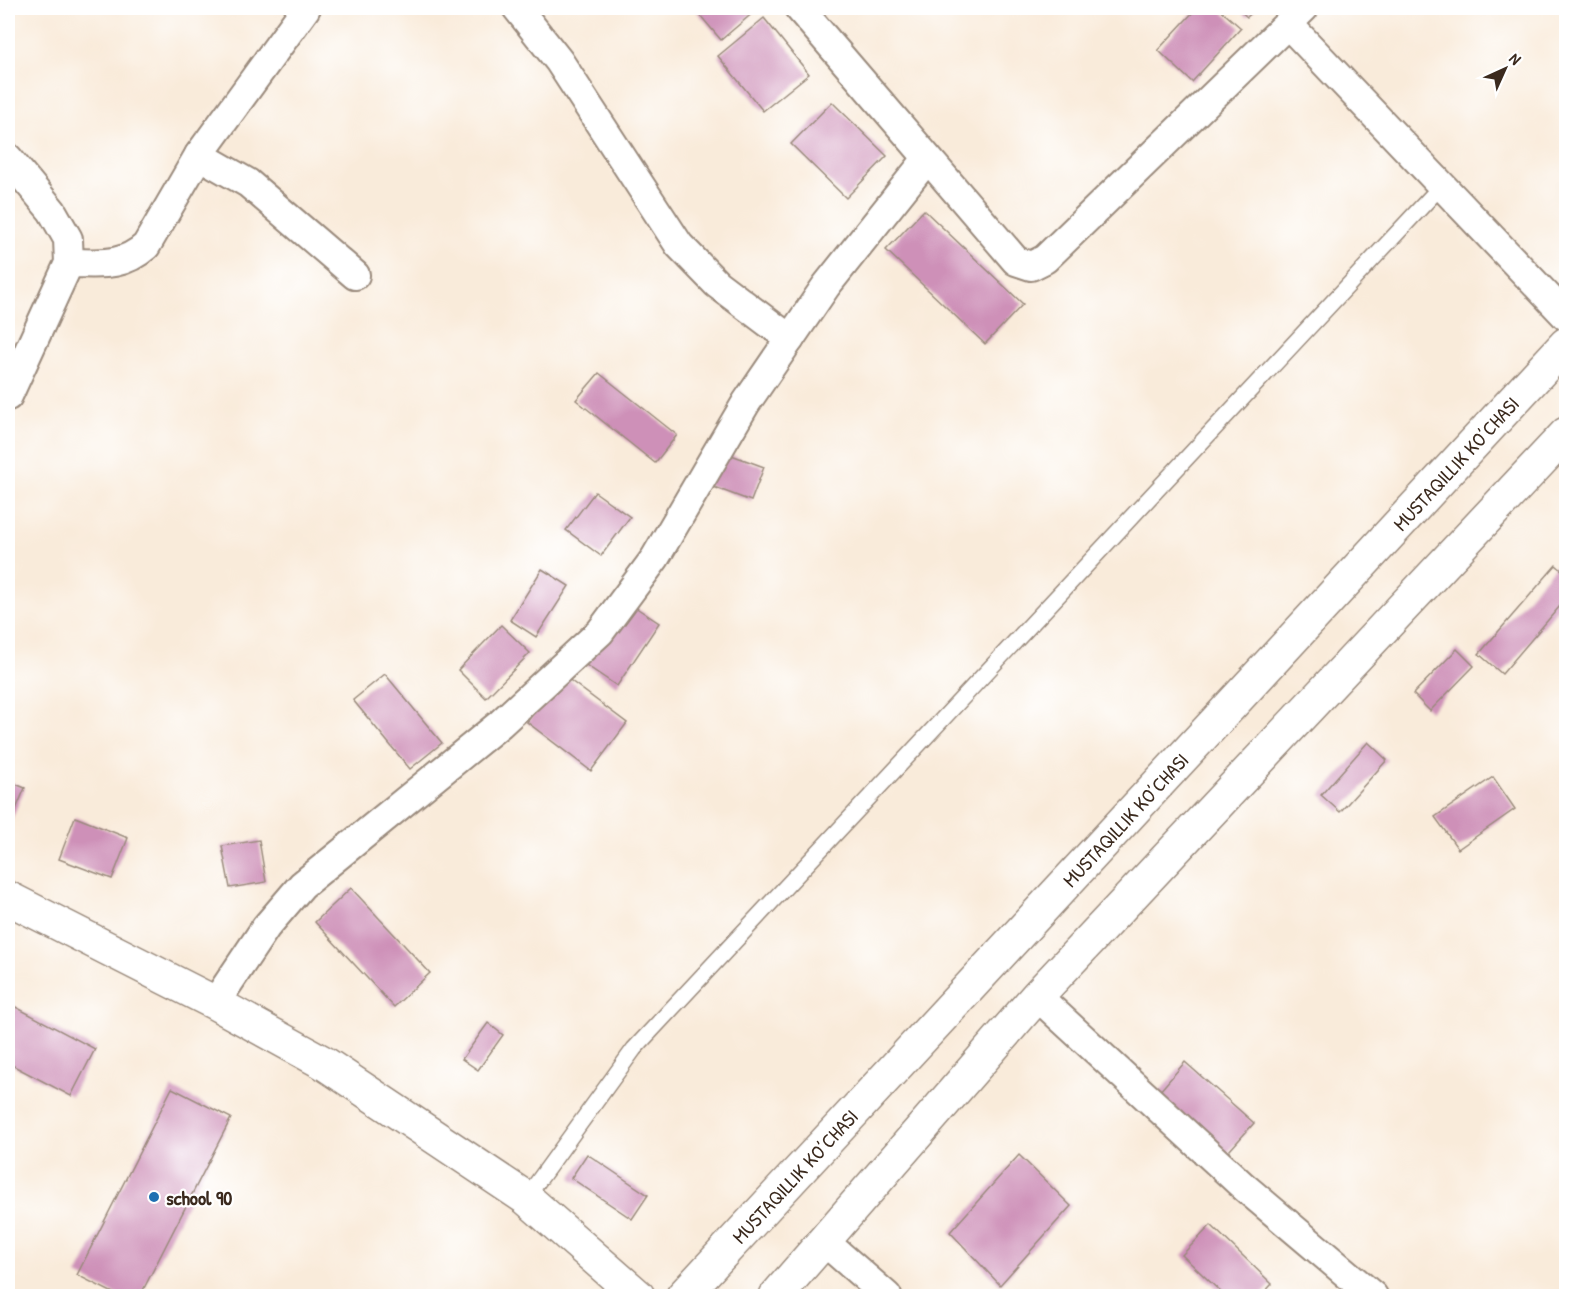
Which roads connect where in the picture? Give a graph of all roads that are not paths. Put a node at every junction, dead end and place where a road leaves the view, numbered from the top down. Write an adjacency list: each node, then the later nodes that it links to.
1 (306, 8): 5 (street)
2 (517, 8): 12 (street)
3 (799, 8): 7 (street)
4 (1296, 16): 7 (street); 8 (street)
5 (199, 156): 9 (street); 10 (street)
6 (8, 158): 9 (street)
7 (927, 159): 12 (street)
8 (1442, 185): 11 (street); 19 (lane)
9 (69, 263): 14 (street)
10 (355, 275)
11 (1566, 316)
12 (790, 339): 18 (street)
13 (1566, 344): 22 (main road, MUSTAQILLIK KO’CHASI)
14 (8, 396)
15 (1566, 435): 17 (main road)
16 (8, 898): 18 (main road)
17 (1037, 996): 20 (main road); 25 (street)
18 (215, 1003): 19 (main road)
19 (526, 1198): 21 (main road)
20 (825, 1242): 23 (main road); 24 (street)
21 (638, 1296)
22 (683, 1296)
23 (776, 1296)
24 (887, 1296)
25 (1373, 1296)

